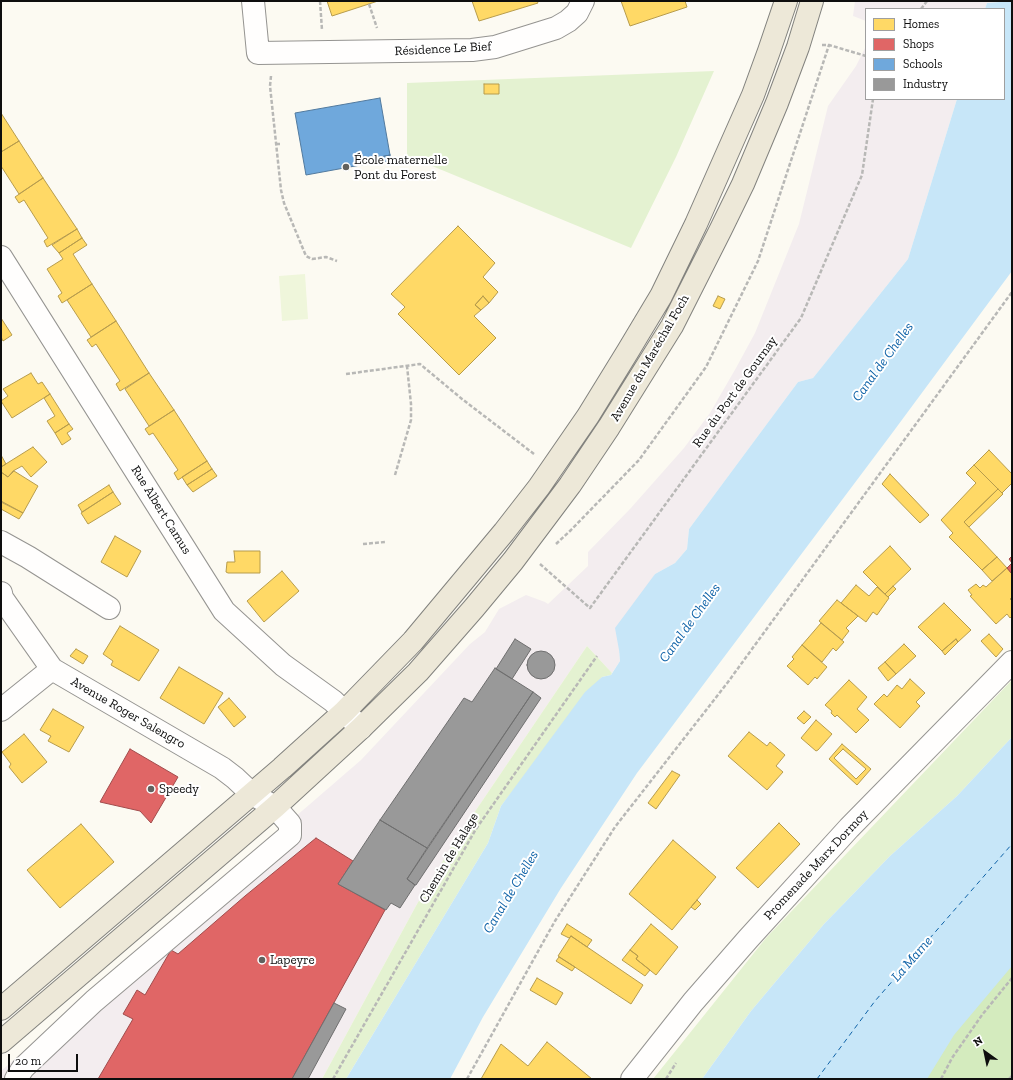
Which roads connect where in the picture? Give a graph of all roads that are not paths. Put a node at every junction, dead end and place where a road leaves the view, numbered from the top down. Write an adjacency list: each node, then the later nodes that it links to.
1 (253, 1): 2 (street, Résidence Le Bief)
2 (583, 1)
3 (786, 1): 12 (main road, Avenue du Maréchal Foch)
4 (812, 2): 13 (main road, Avenue du Maréchal Foch)
5 (1, 256): 12 (street, Rue Albert Camus)
6 (1, 542): 8 (street)
7 (1, 596): 10 (street, Avenue Roger Salengro)
8 (109, 608)
9 (1012, 662): 19 (street, Promenade Marx Dormoy)
10 (52, 669): 11 (street); 14 (street, Avenue Roger Salengro)
11 (1, 710)
12 (344, 712): 13 (street, Rue Albert Camus); 14 (main road, Avenue du Maréchal Foch)
13 (361, 728): 15 (main road, Avenue du Maréchal Foch)
14 (252, 794): 15 (street, Avenue Roger Salengro); 16 (main road, Avenue du Maréchal Foch)
15 (275, 807): 17 (main road, Avenue du Maréchal Foch); 18 (street, Avenue Roger Salengro)
16 (1, 1009)
17 (1, 1042)
18 (16, 1079)
19 (632, 1079)

